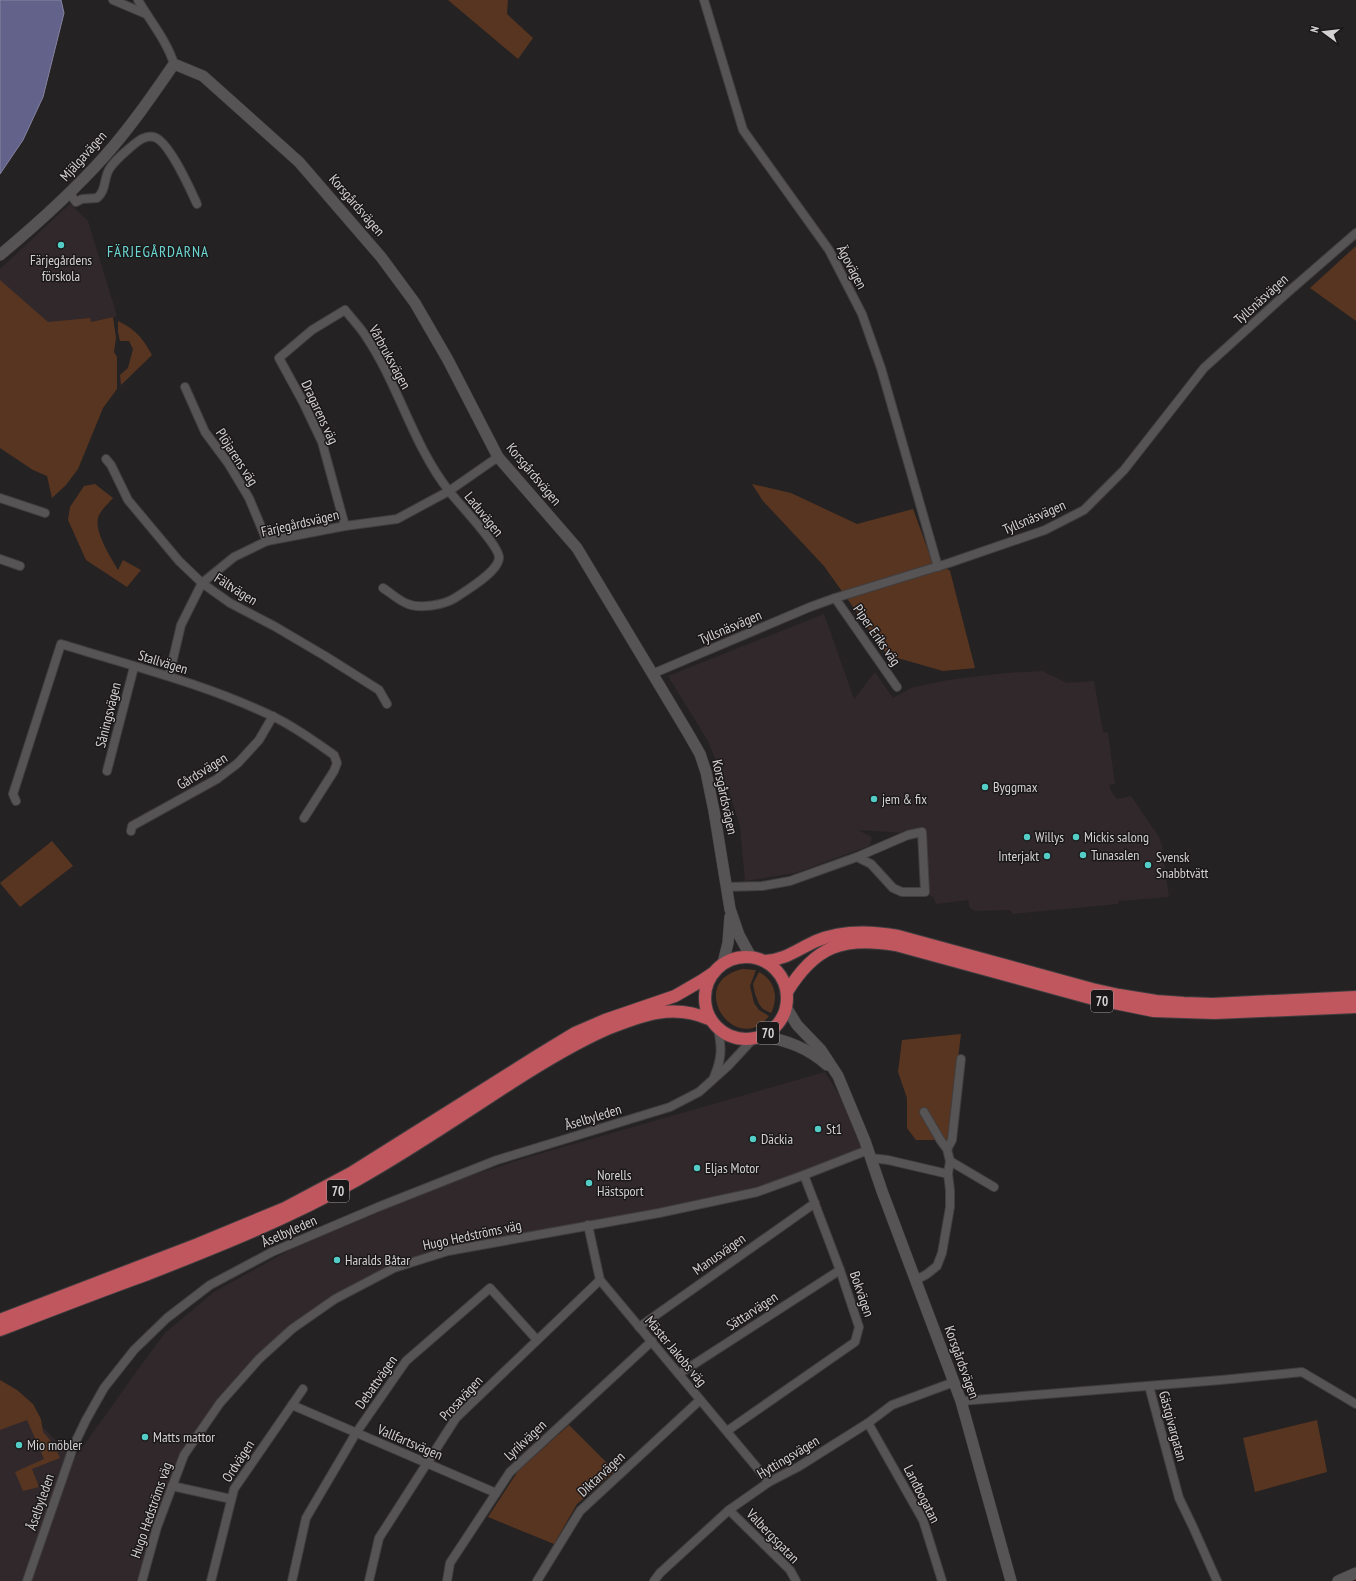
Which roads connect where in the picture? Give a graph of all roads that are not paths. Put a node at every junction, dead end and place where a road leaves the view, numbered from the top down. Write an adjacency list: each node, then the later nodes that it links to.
1 (113, 0): 4 (street)
2 (138, 0): 4 (street)
3 (704, 0): 21 (street, Ägovägen)
4 (146, 14): 5 (street)
5 (174, 64): 6 (street, Mjälgavägen); 12 (street, Korsgårdsvägen)
6 (73, 198): 7 (street); 9 (street, Mjälgavägen)
7 (197, 204)
8 (1356, 233): 21 (street, Tyllsnäsvägen)
9 (0, 255)
10 (279, 358): 14 (street, Vårbruksvägen); 17 (street, Dragarens väg)
11 (185, 387): 18 (street, Plöjarens väg)
12 (498, 457): 14 (street, Färjegårdsvägen); 26 (street, Korsgårdsvägen)
13 (106, 460): 22 (street, Fältvägen)
14 (449, 491): 17 (street, Färjegårdsvägen); 23 (street, Laduvägen)
15 (0, 498): 16 (street)
16 (44, 513)
17 (345, 526): 18 (street, Färjegårdsvägen)
18 (267, 541): 22 (street, Färjegårdsvägen)
19 (0, 559): 20 (street)
20 (20, 566)
21 (938, 566): 24 (street, Tyllsnäsvägen)
22 (202, 583): 27 (street, Färjegårdsvägen); 29 (street, Fältvägen)
23 (383, 588)
24 (835, 598): 26 (street, Tyllsnäsvägen); 28 (street, Piper Eriks väg)
25 (134, 667): 27 (street, Stallvägen); 31 (street, Såningsvägen); 32 (street, Stallvägen)
26 (652, 674): 36 (street, Korsgårdsvägen)
27 (168, 676): 30 (street, Stallvägen)
28 (897, 687)
29 (386, 704)
30 (273, 716): 33 (street, Stallvägen); 34 (street, Gårdsvägen)
31 (107, 771)
32 (16, 800)
33 (304, 818)
34 (131, 830)
35 (857, 857): 35 (street); 36 (street)
36 (726, 887): 37 (street, Korsgårdsvägen)
37 (730, 908): 38 (street, Korsgårdsvägen); 40 (street, Korsgårdsvägen)
38 (751, 957): 39 (highway, 70); 40 (highway, 70)
39 (765, 961): 42 (highway, 70); 43 (highway, 70)
40 (723, 963): 41 (highway, 70)
41 (713, 972): 46 (highway, 70); 64 (highway, 70)
42 (787, 992): 44 (highway, 70); 45 (highway, 70)
43 (1356, 998)
44 (786, 1007): 48 (highway, 70); 50 (street, Korsgårdsvägen)
45 (1356, 1007)
46 (710, 1018): 47 (highway, 70); 66 (highway, 70)
47 (718, 1029): 48 (highway, 70); 51 (street, Åselbyleden)
48 (758, 1037): 50 (street, Korsgårdsvägen); 51 (street, Åselbyleden)
49 (961, 1059): 53 (street)
50 (838, 1076): 54 (street, Korsgårdsvägen)
51 (712, 1080): 87 (street, Åselbyleden)
52 (924, 1112): 53 (street)
53 (947, 1149): 55 (street)
54 (870, 1154): 56 (street); 57 (street, Hugo Hedströms väg); 63 (street, Korsgårdsvägen)
55 (950, 1161): 56 (street); 58 (street)
56 (948, 1174): 63 (street)
57 (804, 1175): 59 (street, Bokvägen); 60 (street, Hugo Hedströms väg)
58 (994, 1186)
59 (815, 1203): 61 (street, Bokvägen); 65 (street, Manusvägen)
60 (588, 1225): 62 (street, Mäster Jakobs väg); 82 (street, Hugo Hedströms väg)
61 (840, 1270): 69 (street, Sättarvägen); 78 (street, Bokvägen)
62 (600, 1280): 65 (street, Mäster Jakobs väg); 67 (street, Prosavägen)
63 (916, 1280): 70 (street, Korsgårdsvägen)
64 (0, 1320)
65 (638, 1326): 68 (street, Mäster Jakobs väg)
66 (0, 1330)
67 (537, 1340): 79 (street, Debattvägen); 80 (street, Prosavägen)
68 (652, 1341): 69 (street, Mäster Jakobs väg); 83 (street, Lyrikvägen)
69 (679, 1374): 73 (street, Mäster Jakobs väg)
70 (954, 1382): 74 (street, Korsgårdsvägen); 77 (street, Hyttingsvägen)
71 (1149, 1386): 74 (street, Gästgivargatan); 75 (street); 98 (street, Gästgivargatan)
72 (303, 1389): 76 (street, Ordvägen)
73 (700, 1400): 78 (street, Mäster Jakobs väg); 93 (street, Diktarvägen)
74 (961, 1401): 97 (street, Korsgårdsvägen)
75 (1356, 1404)
76 (292, 1405): 79 (street, Vallfartsvägen); 84 (street, Ordvägen)
77 (868, 1423): 81 (street, Hyttingsvägen); 96 (street, Landbogatan)
78 (727, 1431): 81 (street, Mäster Jakobs väg)
79 (356, 1433): 80 (street, Vallfartsvägen); 90 (street, Debattvägen)
80 (426, 1464): 83 (street, Vallfartsvägen); 91 (street, Prosavägen)
81 (769, 1482): 85 (street, Hyttingsvägen)
82 (172, 1486): 84 (street); 88 (street, Hugo Hedströms väg)
83 (496, 1493): 92 (street, Lyrikvägen)
84 (231, 1499): 89 (street, Ordvägen)
85 (729, 1510): 94 (street, Hyttingsvägen); 95 (street, Valbergsgatan)
86 (1356, 1573): 99 (street)
87 (27, 1581)
88 (142, 1581)
89 (211, 1581)
90 (292, 1581)
91 (369, 1581)
92 (446, 1581)
93 (537, 1581)
94 (654, 1581)
95 (796, 1581)
96 (942, 1581)
97 (1011, 1581)
98 (1217, 1581)
99 (1338, 1581)

